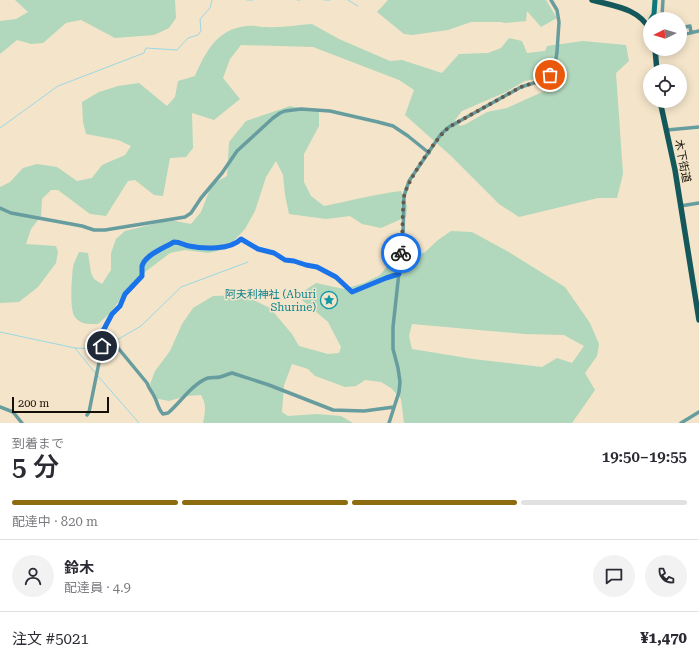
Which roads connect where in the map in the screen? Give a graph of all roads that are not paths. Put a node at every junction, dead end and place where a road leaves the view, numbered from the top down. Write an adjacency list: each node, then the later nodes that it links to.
1 (551, 0): 15 (street)
2 (592, 0): 7 (main road)
3 (655, 0): 5 (street)
4 (663, 0): 6 (street)
5 (654, 12)
6 (662, 12)
7 (643, 17)
8 (687, 27): 11 (street)
9 (699, 31): 11 (street)
10 (687, 33): 11 (street)
11 (691, 33)
12 (662, 108): 14 (main road, 木下街道)
13 (699, 126): 14 (street)
14 (667, 130): 17 (main road, 木下街道)
15 (429, 153): 18 (street); 19 (street)
16 (699, 203): 17 (street)
17 (680, 206): 20 (main road, 木下街道)
18 (0, 208)
19 (399, 274): 22 (street); 23 (street)
20 (696, 288): 21 (main road, 木下街道)
21 (699, 320)
22 (105, 333): 23 (street); 26 (street)
23 (394, 406): 28 (street)
24 (0, 407): 27 (street)
25 (699, 412): 29 (street)
26 (87, 415)
27 (22, 423)
28 (390, 423)
29 (681, 423)

